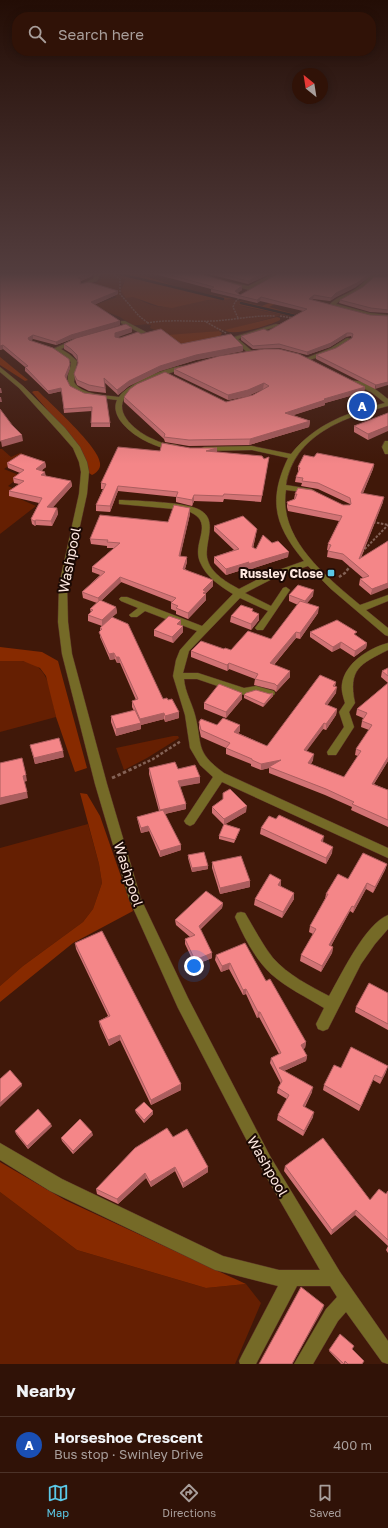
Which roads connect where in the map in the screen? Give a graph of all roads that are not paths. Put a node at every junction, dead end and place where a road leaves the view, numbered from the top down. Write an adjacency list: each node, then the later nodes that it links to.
1 (130, 337): 4 (street)
2 (241, 337): 9 (street)
3 (79, 339): 7 (street)
4 (123, 339)
5 (349, 339): 11 (street)
6 (47, 346): 7 (street)
7 (56, 349): 15 (street)
8 (260, 350): 9 (street)
9 (250, 352): 10 (street)
10 (240, 354)
11 (314, 363)
12 (190, 366): 15 (street)
13 (0, 369): 50 (street, Washpool)
14 (348, 380): 16 (street)
15 (120, 399): 18 (street)
16 (388, 403): 21 (street)
17 (388, 443): 20 (street)
18 (181, 447)
19 (194, 449): 21 (street)
20 (388, 452)
21 (291, 456): 22 (street)
22 (281, 487): 23 (street); 25 (street)
23 (318, 494)
24 (122, 502): 27 (street)
25 (310, 562): 27 (street); 31 (street)
26 (286, 590): 32 (street)
27 (240, 593): 32 (street); 35 (street)
28 (388, 598): 31 (street)
29 (124, 599): 30 (street)
30 (144, 607): 33 (street); 35 (street)
31 (359, 608): 36 (street)
32 (273, 610): 34 (street)
33 (134, 615)
34 (260, 628)
35 (203, 630): 38 (street)
36 (388, 633)
37 (388, 646): 40 (street)
38 (178, 676): 39 (street); 41 (street)
39 (270, 693)
40 (332, 752)
41 (220, 776): 42 (street); 43 (street)
42 (190, 821)
43 (388, 853)
44 (241, 917): 46 (street)
45 (388, 921): 46 (street)
46 (332, 1005): 47 (street)
47 (323, 1024)
48 (0, 1151): 49 (street)
49 (292, 1278): 50 (street); 53 (street)
50 (334, 1278): 51 (street, Washpool)
51 (348, 1298): 52 (street, Washpool); 54 (street)
52 (388, 1356)
53 (248, 1361)
54 (303, 1364)

